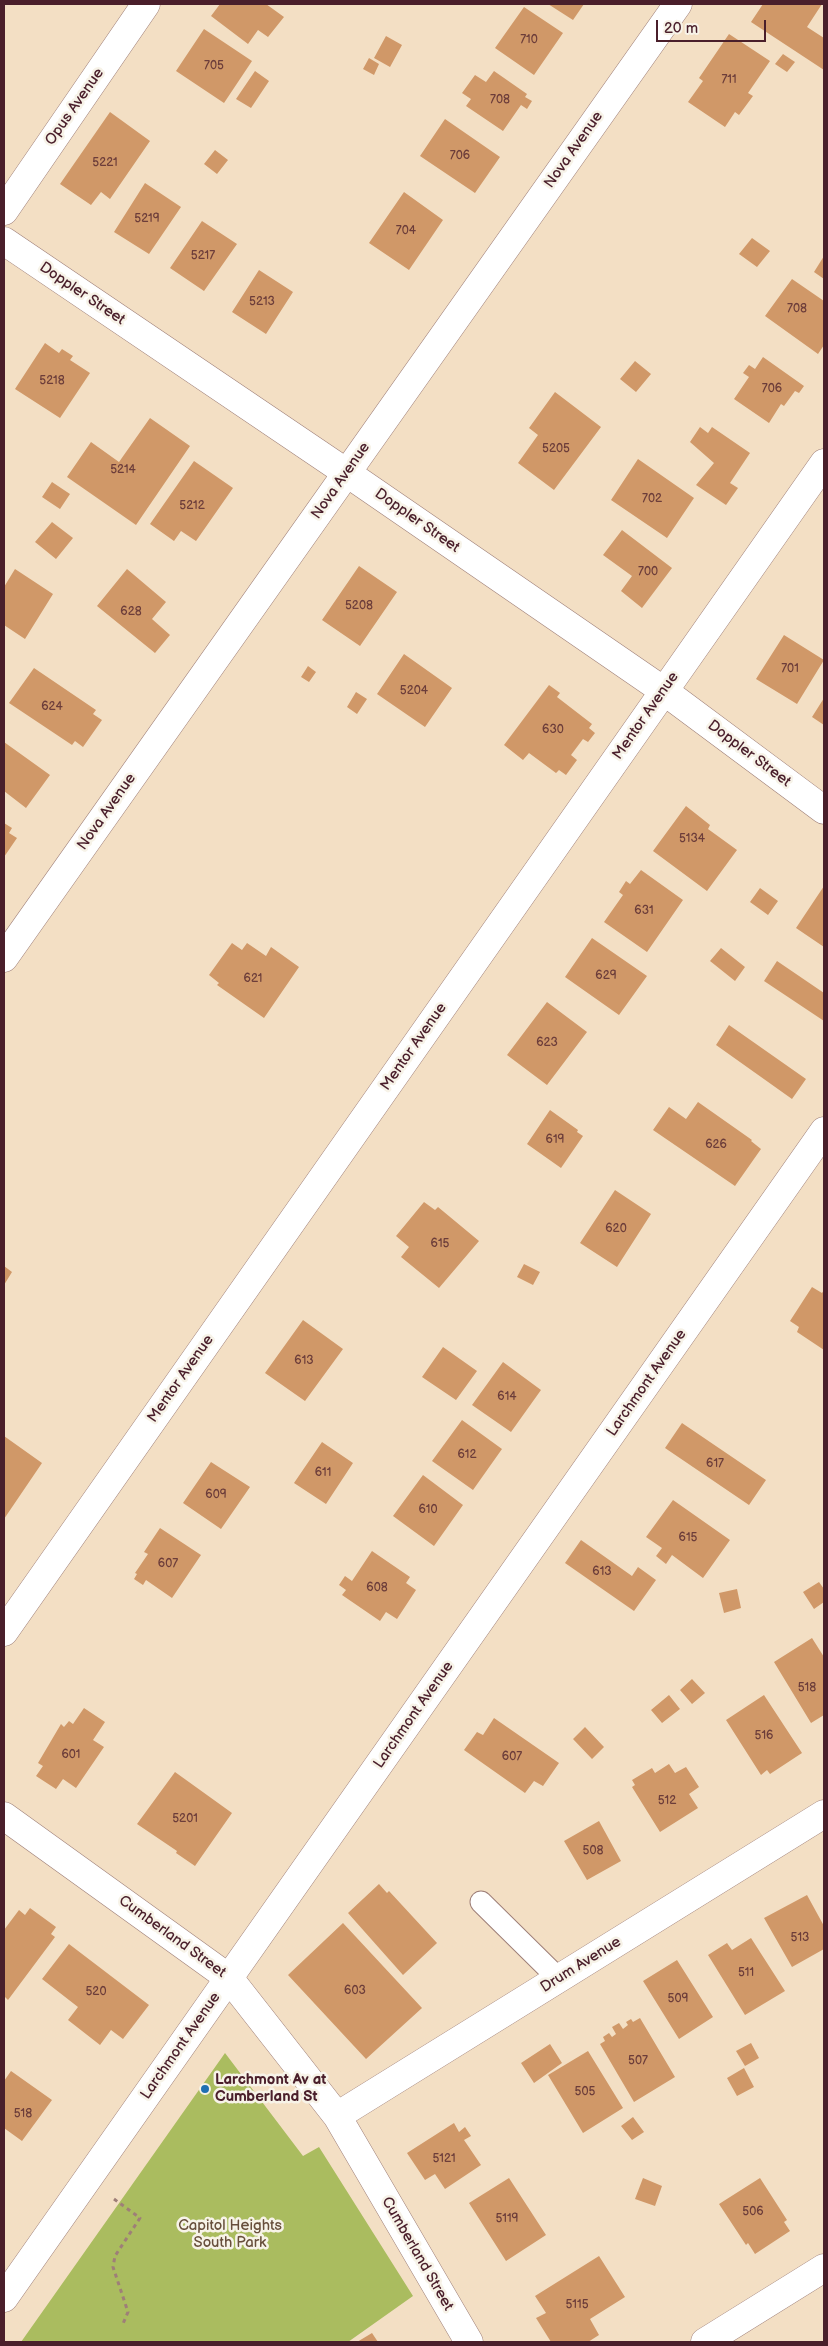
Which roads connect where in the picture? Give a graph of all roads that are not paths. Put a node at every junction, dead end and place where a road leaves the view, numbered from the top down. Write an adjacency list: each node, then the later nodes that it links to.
1 (146, 4): 3 (street, Opus Avenue)
2 (678, 4): 6 (street, Nova Avenue)
3 (4, 210)
4 (4, 242): 6 (street, Doppler Street)
5 (824, 464): 7 (street, Mentor Avenue)
6 (347, 473): 7 (street, Doppler Street); 9 (street, Nova Avenue)
7 (664, 691): 8 (street, Doppler Street); 11 (street, Mentor Avenue)
8 (824, 810)
9 (4, 958)
10 (824, 1131): 15 (street, Larchmont Avenue)
11 (4, 1632)
12 (824, 1814): 16 (street, Drum Avenue)
13 (4, 1816): 15 (street, Cumberland Street)
14 (481, 1902): 16 (lane)
15 (229, 1978): 17 (street, Cumberland Street); 19 (street, Larchmont Avenue)
16 (559, 1979): 17 (street, Drum Avenue)
17 (337, 2116): 20 (street, Cumberland Street)
18 (824, 2268): 21 (street)
19 (4, 2298)
20 (469, 2342)
21 (705, 2342)

